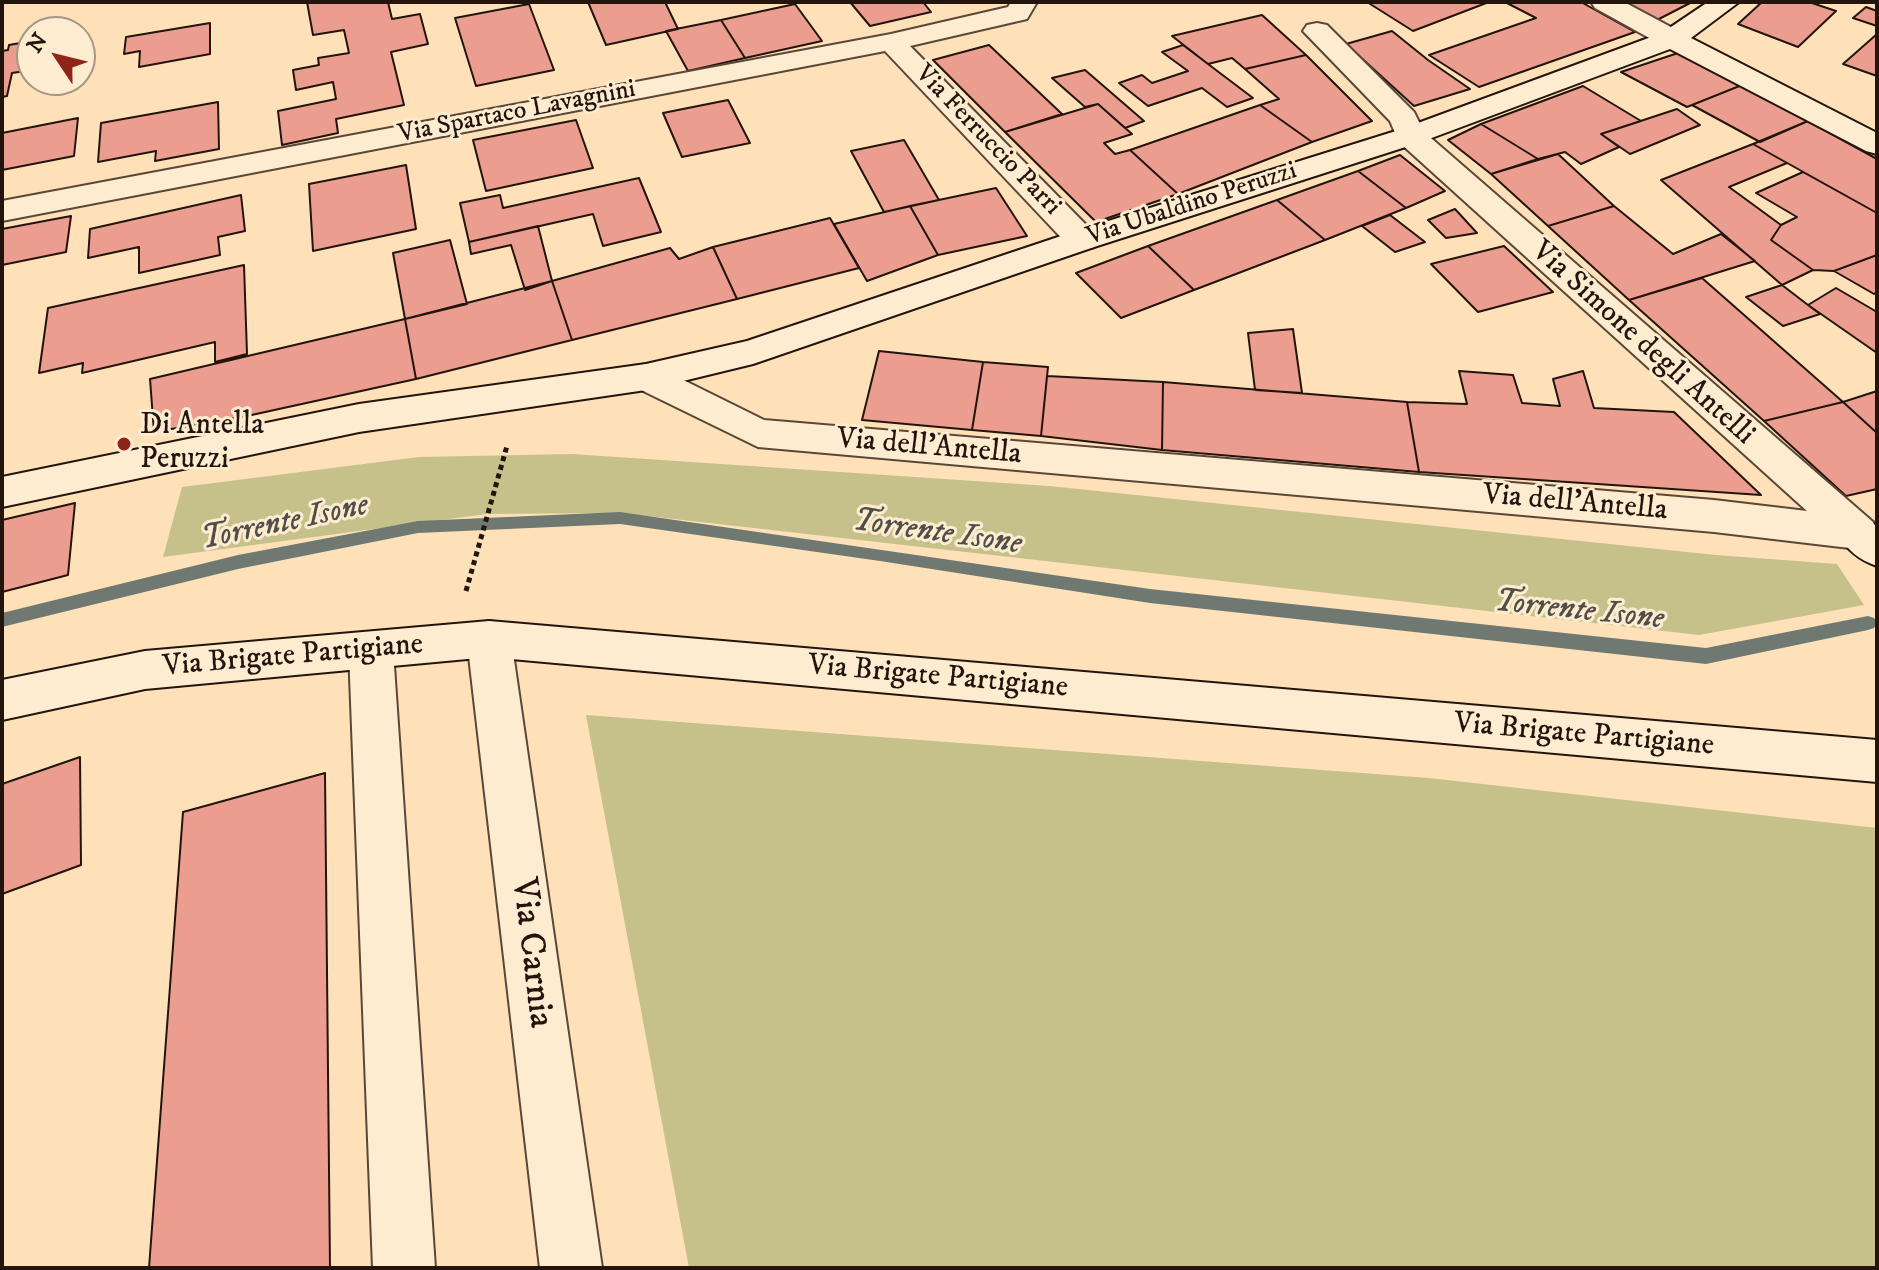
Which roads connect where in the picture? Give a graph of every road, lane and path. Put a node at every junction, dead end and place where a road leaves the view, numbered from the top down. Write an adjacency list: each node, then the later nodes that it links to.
1 (1024, 2): 6 (street, Via Spartaco Lavagnini)
2 (1604, 2): 5 (street)
3 (1726, 2): 5 (street, Via Ubaldino Peruzzi)
4 (1317, 31): 7 (street, Via Simone degli Antelli)
5 (1672, 39): 7 (street, Via Ubaldino Peruzzi); 8 (street)
6 (891, 42): 9 (street, Via Spartaco Lavagnini); 10 (street, Via Ferruccio Parri)
7 (1410, 136): 10 (street, Via Ubaldino Peruzzi); 14 (street, Via Simone degli Antelli)
8 (1877, 145)
9 (2, 211)
10 (1082, 240): 11 (street, Via Ubaldino Peruzzi)
11 (646, 377): 13 (street); 14 (street, Via dell'Antella)
12 (507, 446): 15 (path)
13 (2, 492)
14 (1871, 537)
15 (466, 589)
16 (489, 639): 17 (street, Via Brigate Partigiane); 19 (street, Via Brigate Partigiane); 21 (street, Via Carnia)
17 (371, 651): 18 (street, Via Brigate Partigiane); 20 (street)
18 (2, 700)
19 (1877, 761)
20 (404, 1268)
21 (571, 1268)

